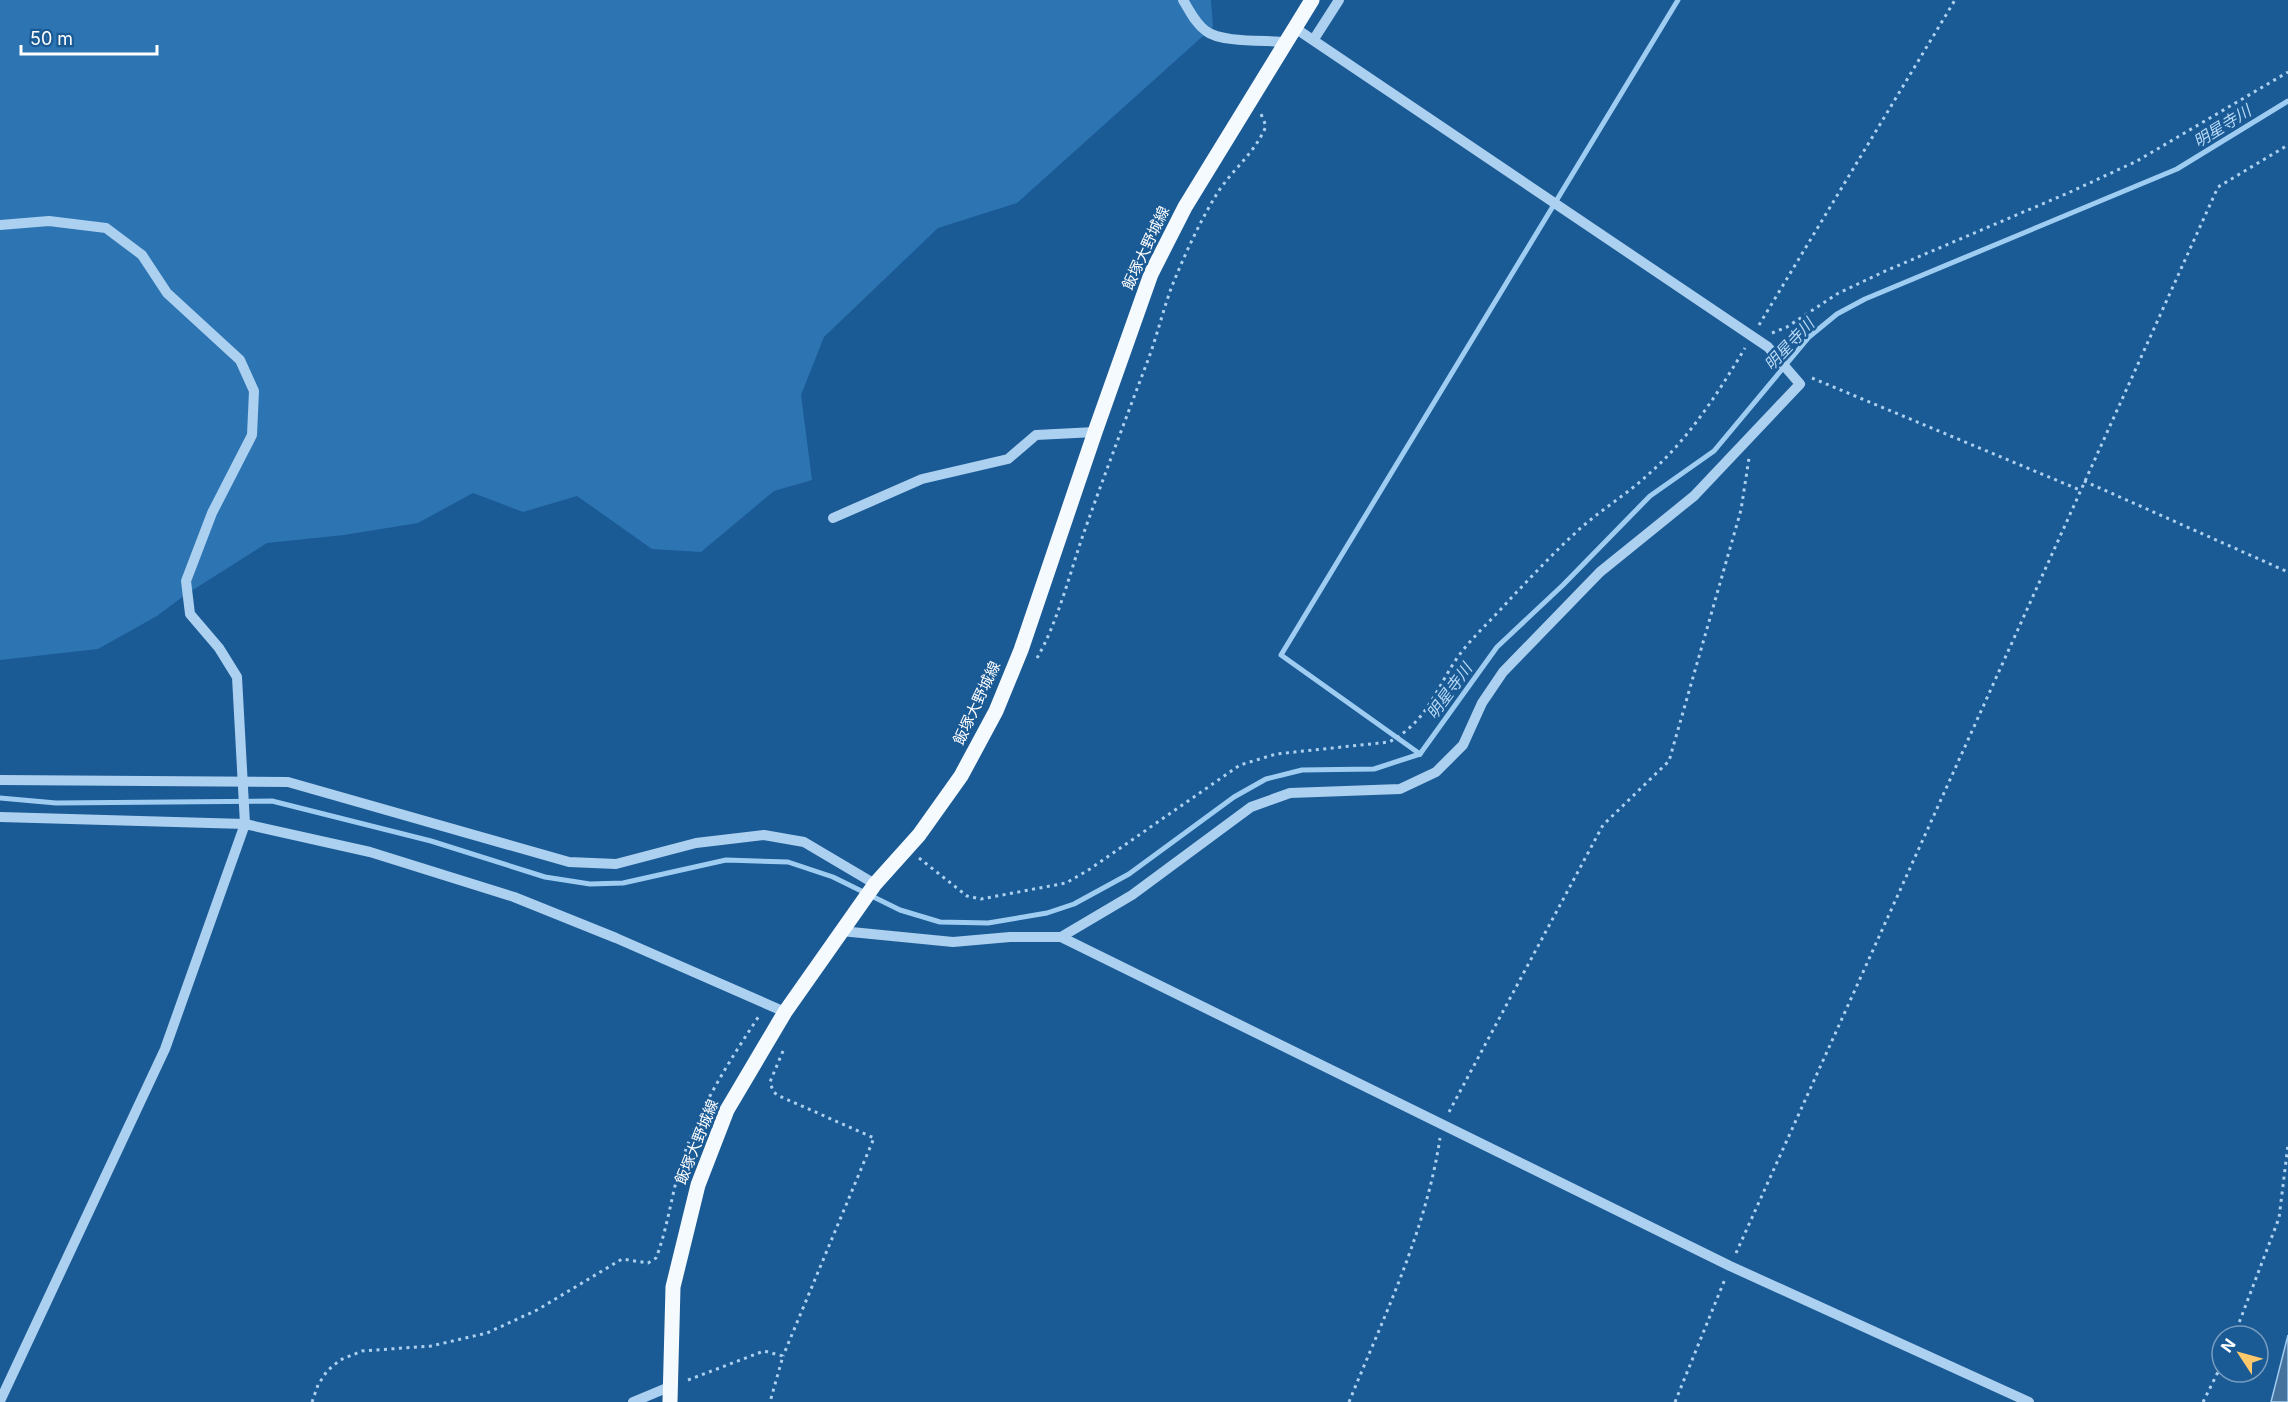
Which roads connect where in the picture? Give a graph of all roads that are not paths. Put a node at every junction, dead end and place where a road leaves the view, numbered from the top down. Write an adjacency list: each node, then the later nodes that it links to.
1 (1183, 0): 6 (street)
2 (1312, 0): 4 (main road, 飯塚大野城線)
3 (1339, 0): 5 (street)
4 (1295, 28): 5 (street); 6 (main road, 飯塚大野城線)
5 (1314, 39): 16 (street)
6 (1286, 42): 8 (main road, 飯塚大野城線)
7 (0, 225): 11 (street)
8 (1095, 432): 9 (street); 14 (main road, 飯塚大野城線)
9 (833, 518)
10 (0, 780): 11 (street)
11 (244, 780): 13 (street); 14 (street)
12 (0, 817): 13 (street)
13 (245, 824): 17 (street); 19 (street)
14 (875, 884): 15 (main road, 飯塚大野城線)
15 (841, 932): 16 (street); 17 (main road, 飯塚大野城線)
16 (1060, 937): 21 (street)
17 (784, 1012): 18 (main road, 飯塚大野城線)
18 (670, 1395): 20 (street)
19 (0, 1401)
20 (633, 1402)
21 (2029, 1402)

